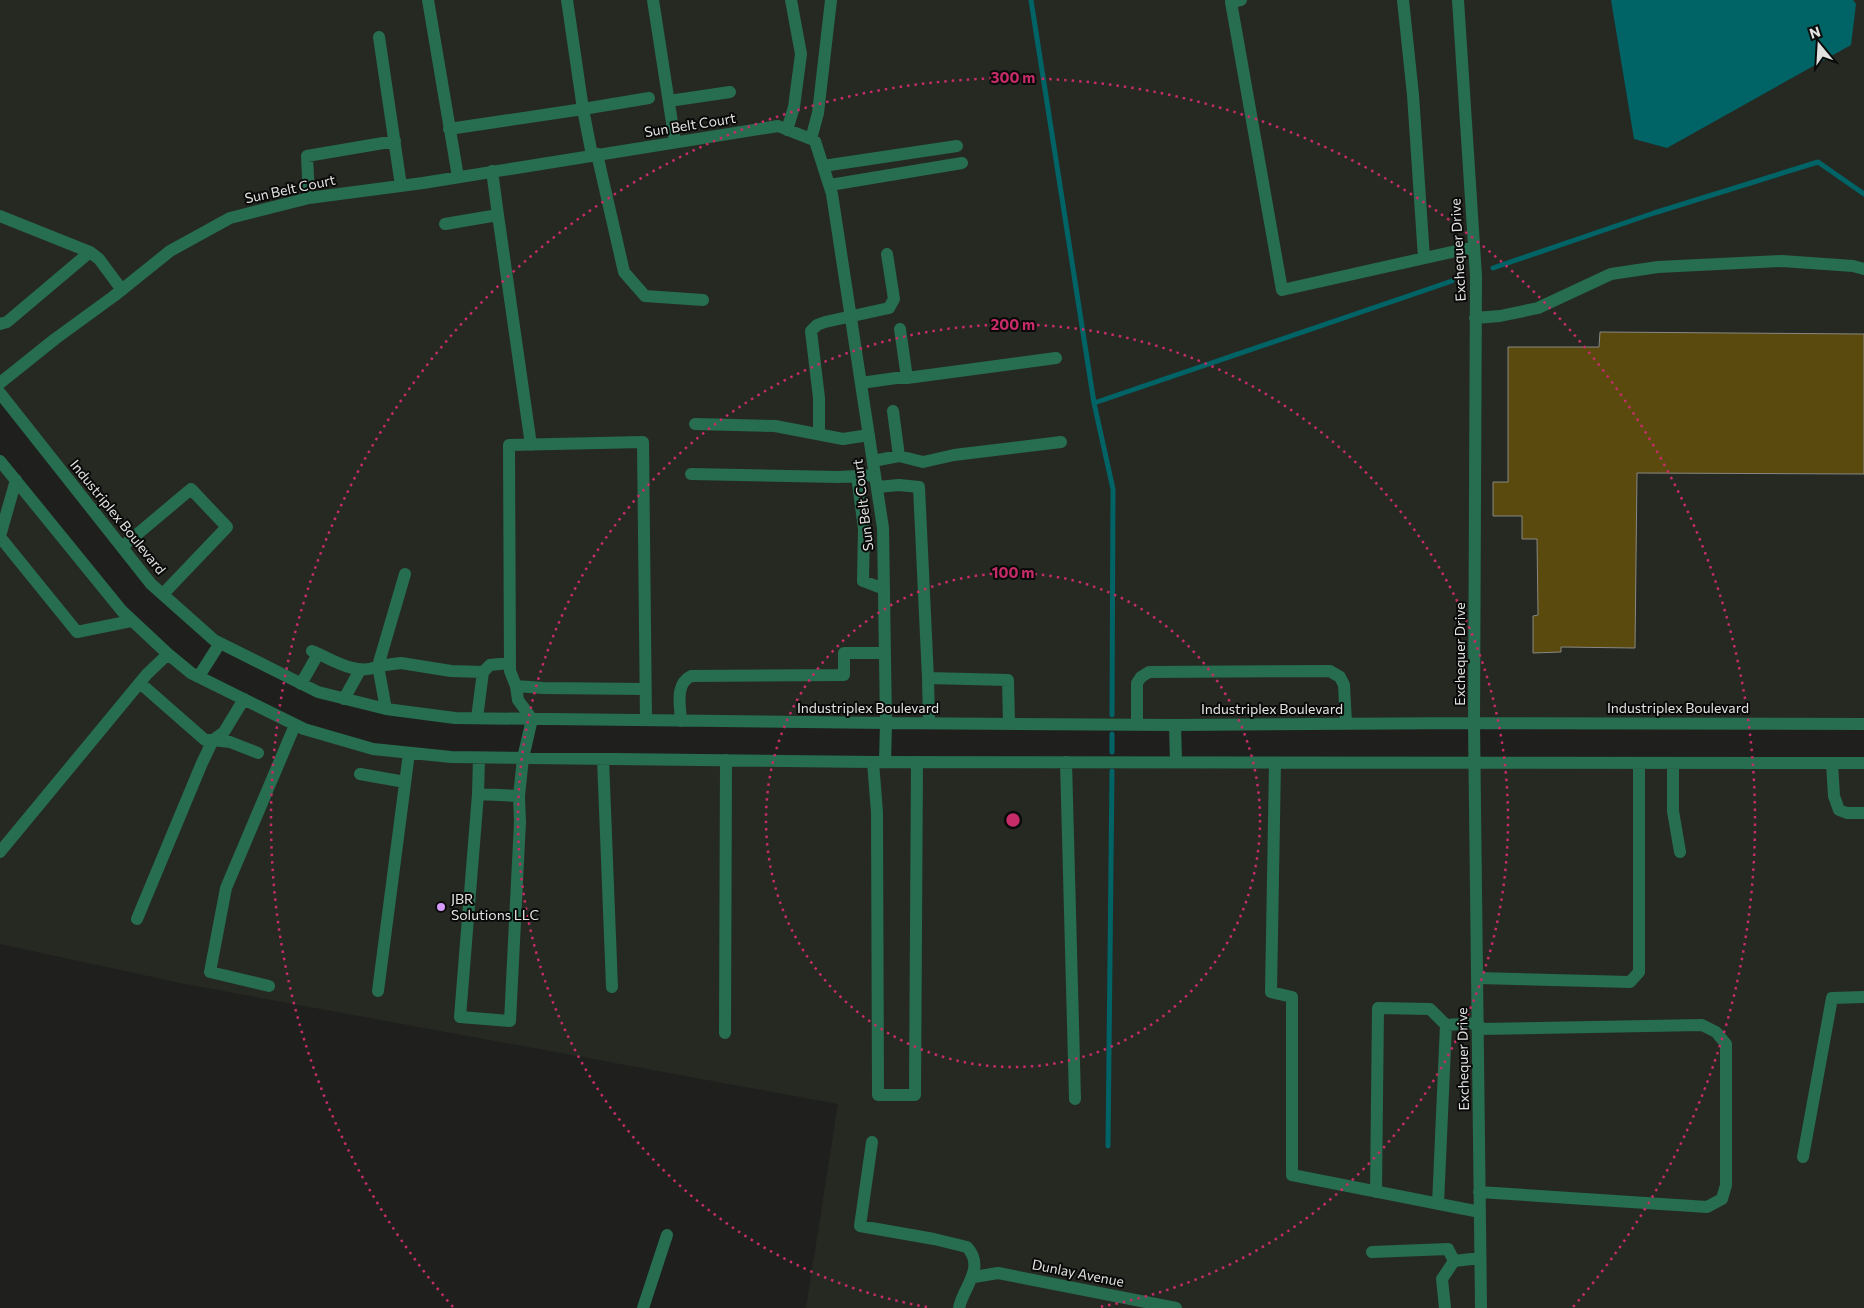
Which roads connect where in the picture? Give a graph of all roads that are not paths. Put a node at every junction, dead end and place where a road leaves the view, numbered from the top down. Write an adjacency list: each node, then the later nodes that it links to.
1 (428, 0): 14 (street)
2 (567, 0): 13 (street)
3 (654, 0): 12 (street)
4 (791, 0): 15 (street)
5 (831, 0): 16 (street)
6 (1241, 0): 34 (street)
7 (1403, 0): 34 (street)
8 (1458, 0): 31 (street, Exchequer Drive)
9 (379, 37): 17 (street)
10 (730, 92): 12 (street)
11 (649, 98): 13 (street)
12 (669, 101): 18 (street)
13 (583, 109): 14 (street); 20 (street)
14 (450, 128): 24 (street)
15 (787, 130): 16 (street, Sun Belt Court); 18 (street, Sun Belt Court)
16 (811, 139): 22 (street, Sun Belt Court)
17 (395, 140): 25 (street); 27 (street)
18 (675, 142): 20 (street, Sun Belt Court)
19 (957, 146): 22 (street)
20 (594, 155): 23 (street, Sun Belt Court); 37 (street)
21 (962, 163): 26 (street)
22 (823, 166): 26 (street, Sun Belt Court)
23 (492, 171): 24 (street, Sun Belt Court); 28 (street)
24 (458, 177): 25 (street, Sun Belt Court)
25 (401, 186): 27 (street, Sun Belt Court)
26 (830, 186): 38 (street, Sun Belt Court)
27 (309, 198): 36 (street, Sun Belt Court)
28 (498, 215): 30 (street); 52 (street)
29 (0, 216): 32 (street)
30 (445, 224)
31 (1474, 247): 34 (street); 39 (street, Exchequer Drive)
32 (90, 252): 36 (street); 40 (street)
33 (887, 254): 38 (street)
34 (1424, 258)
35 (1864, 269): 39 (street)
36 (122, 290): 44 (street, Sun Belt Court)
37 (703, 300)
38 (851, 317): 45 (street, Sun Belt Court); 49 (street)
39 (1476, 318): 88 (street, Exchequer Drive)
40 (0, 324)
41 (900, 329): 43 (street)
42 (1056, 358): 43 (street)
43 (907, 378): 45 (street)
44 (0, 383)
45 (861, 383): 50 (street, Sun Belt Court)
46 (0, 393): 61 (street, Industriplex Boulevard)
47 (893, 411): 53 (street)
48 (695, 424): 49 (street)
49 (819, 434): 50 (street)
50 (869, 435): 55 (street, Sun Belt Court)
51 (1061, 442): 53 (street)
52 (531, 445): 69 (street); 78 (street)
53 (899, 456): 55 (street)
54 (0, 461): 58 (street)
55 (873, 461): 59 (street, Sun Belt Court)
56 (691, 474): 57 (street)
57 (857, 476): 59 (street); 63 (street)
58 (16, 480): 60 (street); 65 (street)
59 (876, 481): 63 (street, Sun Belt Court); 74 (street)
60 (0, 537): 65 (street)
61 (122, 547): 64 (street, Industriplex Boulevard); 64 (street)
62 (405, 574): 70 (street)
63 (884, 589): 67 (street, Sun Belt Court)
64 (163, 594): 66 (street, Industriplex Boulevard)
65 (131, 621): 68 (street)
66 (220, 643): 73 (street); 76 (street, Industriplex Boulevard)
67 (885, 653): 85 (street); 86 (street, Sun Belt Court)
68 (168, 654): 73 (street); 75 (street)
69 (510, 663): 72 (street); 77 (street)
70 (378, 666): 71 (street); 72 (street); 81 (street)
71 (360, 670): 76 (street); 80 (street)
72 (484, 672): 82 (street)
73 (199, 676): 79 (street)
74 (928, 678): 89 (street); 90 (street)
75 (140, 683): 95 (street); 117 (street)
76 (301, 684): 80 (street, Industriplex Boulevard)
77 (516, 686): 78 (street); 83 (street)
78 (645, 689): 84 (street)
79 (244, 699): 93 (street); 95 (street)
80 (344, 699): 81 (street, Industriplex Boulevard)
81 (386, 709): 82 (street, Industriplex Boulevard)
82 (478, 718): 83 (street, Industriplex Boulevard)
83 (532, 719): 84 (street, Industriplex Boulevard); 99 (street)
84 (646, 720): 85 (street, Industriplex Boulevard)
85 (681, 721): 86 (street, Industriplex Boulevard)
86 (886, 723): 89 (street, Industriplex Boulevard); 103 (street, Sun Belt Court)
87 (1346, 723): 88 (street, Industriplex Boulevard); 91 (street); 94 (street, Industriplex Boulevard)
88 (1474, 723): 92 (street, Industriplex Boulevard); 107 (street, Exchequer Drive)
89 (929, 724): 90 (street, Industriplex Boulevard)
90 (1009, 724): 91 (street, Industriplex Boulevard)
91 (1136, 724): 94 (street, Industriplex Boulevard)
92 (1864, 724)
93 (296, 725): 97 (street); 121 (street)
94 (1175, 725): 102 (street)
95 (214, 740): 96 (street); 119 (street)
96 (258, 753)
97 (409, 753): 98 (street); 113 (street)
98 (479, 758): 99 (street); 114 (street)
99 (523, 758): 100 (street); 115 (street)
100 (603, 759): 101 (street); 122 (street)
101 (726, 760): 103 (street); 127 (street)
102 (1176, 761): 105 (street); 106 (street)
103 (879, 762): 104 (street); 104 (street, Sun Belt Court)
104 (917, 762): 105 (street)
105 (1066, 762): 128 (street)
106 (1276, 763): 107 (street); 131 (street)
107 (1475, 763): 108 (street); 120 (street, Exchequer Drive)
108 (1640, 763): 109 (street); 120 (street)
109 (1673, 763): 110 (street); 118 (street)
110 (1832, 763): 111 (street); 116 (street)
111 (1864, 763)
112 (360, 774): 113 (street)
113 (405, 782): 123 (street)
114 (478, 794): 115 (street); 115 (street)
115 (519, 796)
116 (1864, 813)
117 (0, 852)
118 (1680, 852)
119 (137, 919)
120 (1478, 978): 126 (street, Exchequer Drive)
121 (269, 986)
122 (612, 987)
123 (378, 992)
124 (1864, 997): 130 (street)
125 (1446, 1025): 126 (street); 131 (street); 133 (street)
126 (1478, 1026): 132 (street, Exchequer Drive); 132 (street)
127 (725, 1033)
128 (1074, 1099)
129 (872, 1142): 139 (street)
130 (1802, 1157)
131 (1376, 1192): 133 (street)
132 (1480, 1192): 134 (street, Exchequer Drive)
133 (1438, 1204): 134 (street)
134 (1480, 1212): 137 (street, Exchequer Drive)
135 (667, 1235): 140 (street)
136 (1372, 1252): 138 (street)
137 (1480, 1258): 138 (street); 144 (street, Exchequer Drive)
138 (1454, 1261): 143 (street)
139 (974, 1277): 141 (street); 142 (street, Dunlay Avenue)
140 (643, 1308)
141 (959, 1308)
142 (1176, 1308)
143 (1445, 1308)
144 (1481, 1308)

